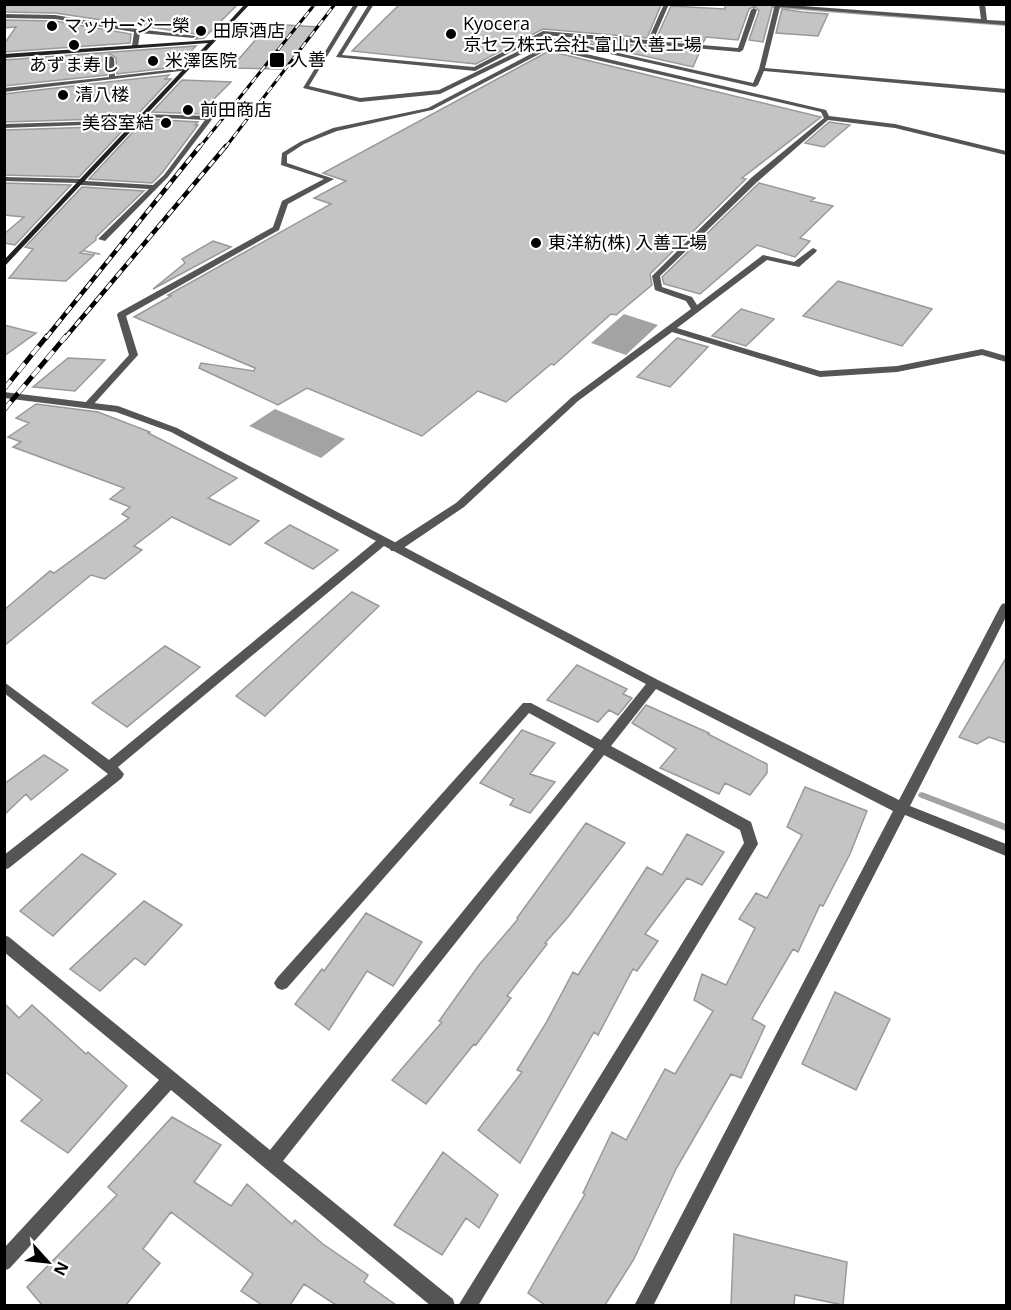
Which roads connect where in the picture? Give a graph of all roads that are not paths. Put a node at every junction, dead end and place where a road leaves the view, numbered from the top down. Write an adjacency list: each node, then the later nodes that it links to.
1 (248, 4): 14 (street)
2 (357, 4): 19 (street)
3 (372, 4): 15 (street)
4 (667, 4): 15 (street)
5 (772, 4): 7 (street)
6 (982, 4): 10 (street)
7 (778, 5): 10 (street); 19 (street)
8 (754, 10): 15 (street)
9 (4, 16): 12 (street)
10 (984, 21): 11 (street)
11 (1006, 23)
12 (137, 31): 13 (street); 16 (street)
13 (193, 36)
14 (215, 41): 16 (street); 20 (street)
15 (650, 42)
16 (135, 46): 17 (street)
17 (4, 56)
18 (111, 58): 21 (street)
19 (762, 69): 23 (street)
20 (186, 70): 21 (street); 24 (street)
21 (112, 78): 22 (street)
22 (4, 90)
23 (1006, 91)
24 (142, 118): 26 (street); 29 (street); 30 (street)
25 (827, 118): 27 (street); 34 (street); 38 (street)
26 (4, 126)
27 (1006, 153)
28 (4, 179): 29 (street)
29 (82, 182): 30 (street); 33 (street)
30 (154, 187): 31 (street)
31 (102, 240)
32 (813, 250): 34 (street)
33 (4, 265)
34 (696, 310): 35 (street)
35 (671, 330): 36 (street); 40 (street)
36 (1006, 359)
37 (4, 395): 38 (street)
38 (89, 404): 39 (street)
39 (383, 541): 40 (street); 45 (street)
40 (395, 548): 42 (street)
41 (1005, 612): 46 (street)
42 (654, 682): 44 (street); 46 (street)
43 (4, 686): 45 (street)
44 (603, 747): 50 (street); 52 (street); 55 (street)
45 (109, 767): 48 (street)
46 (901, 808): 47 (street); 56 (street)
47 (1006, 850)
48 (4, 864)
49 (4, 942): 51 (street)
50 (282, 983)
51 (171, 1078): 52 (street); 53 (street)
52 (272, 1161): 54 (street)
53 (4, 1262)
54 (446, 1305)
55 (467, 1305)
56 (643, 1305)

